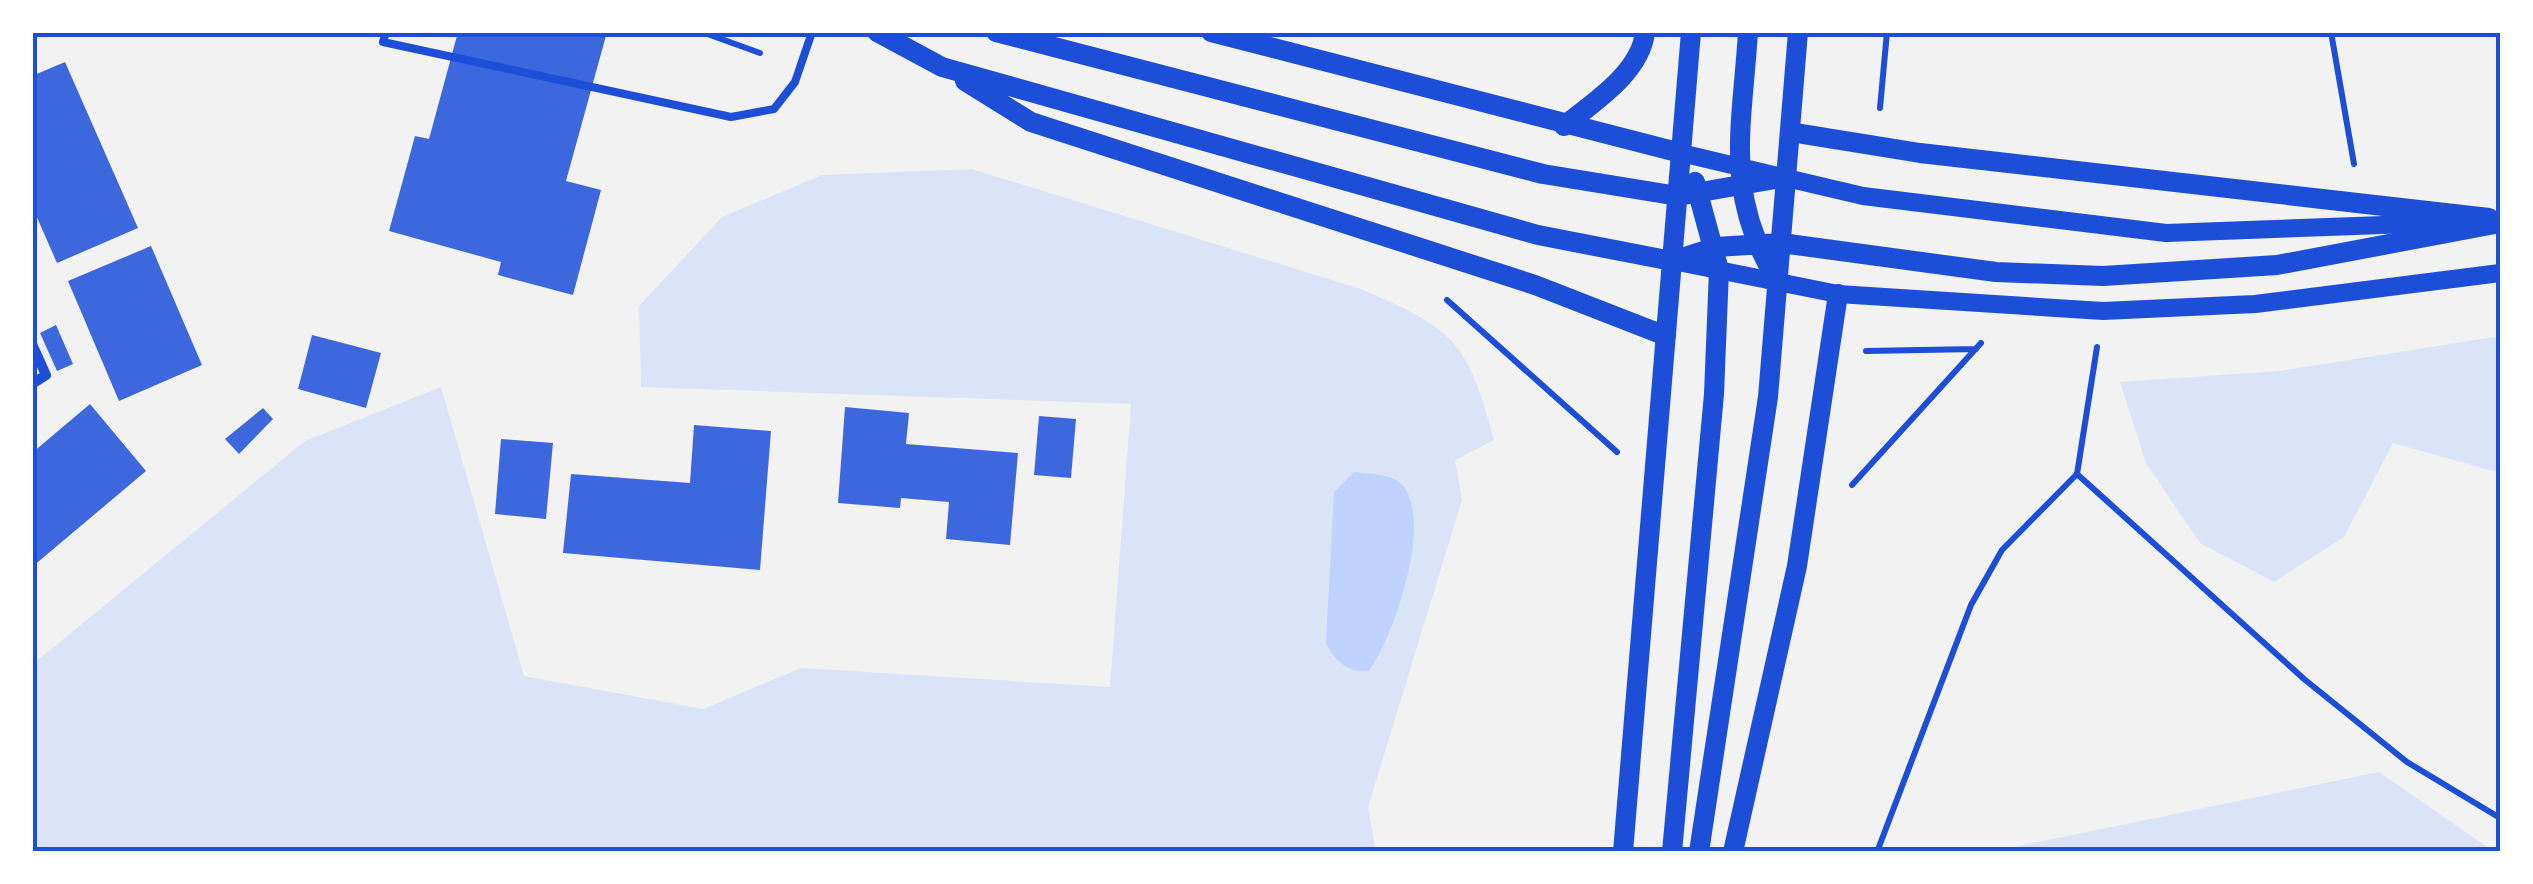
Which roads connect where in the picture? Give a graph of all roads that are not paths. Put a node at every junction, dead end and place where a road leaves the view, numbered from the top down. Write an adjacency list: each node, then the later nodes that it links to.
1 (386, 32): 2 (lane)
2 (812, 32)
3 (878, 32): 10 (main road)
4 (996, 32): 16 (main road)
5 (1211, 32): 11 (main road)
6 (1644, 32): 11 (main road)
7 (1691, 32): 13 (main road)
8 (1748, 32): 15 (main road)
9 (1798, 32): 12 (main road)
10 (942, 67): 21 (main road); 26 (main road)
11 (1564, 126): 13 (main road)
12 (1790, 132): 14 (main road); 17 (main road)
13 (1681, 153): 15 (street); 16 (main road)
14 (1787, 176): 15 (main road); 17 (street); 18 (main road)
15 (1740, 177): 16 (main road); 19 (main road)
16 (1689, 195): 20 (main road); 21 (main road)
17 (2501, 221): 18 (main road)
18 (1781, 242): 19 (main road); 24 (main road)
19 (1754, 244): 20 (main road); 24 (main road)
20 (1716, 247): 21 (main road); 22 (main road)
21 (1672, 261): 22 (street); 26 (main road)
22 (1719, 270): 24 (street); 30 (main road)
23 (2500, 274): 25 (street)
24 (1778, 282): 25 (street); 31 (main road)
25 (1838, 294): 32 (main road)
26 (1666, 336): 29 (main road)
27 (32, 344): 28 (street)
28 (32, 384)
29 (1623, 852)
30 (1672, 852)
31 (1700, 852)
32 (1733, 852)

